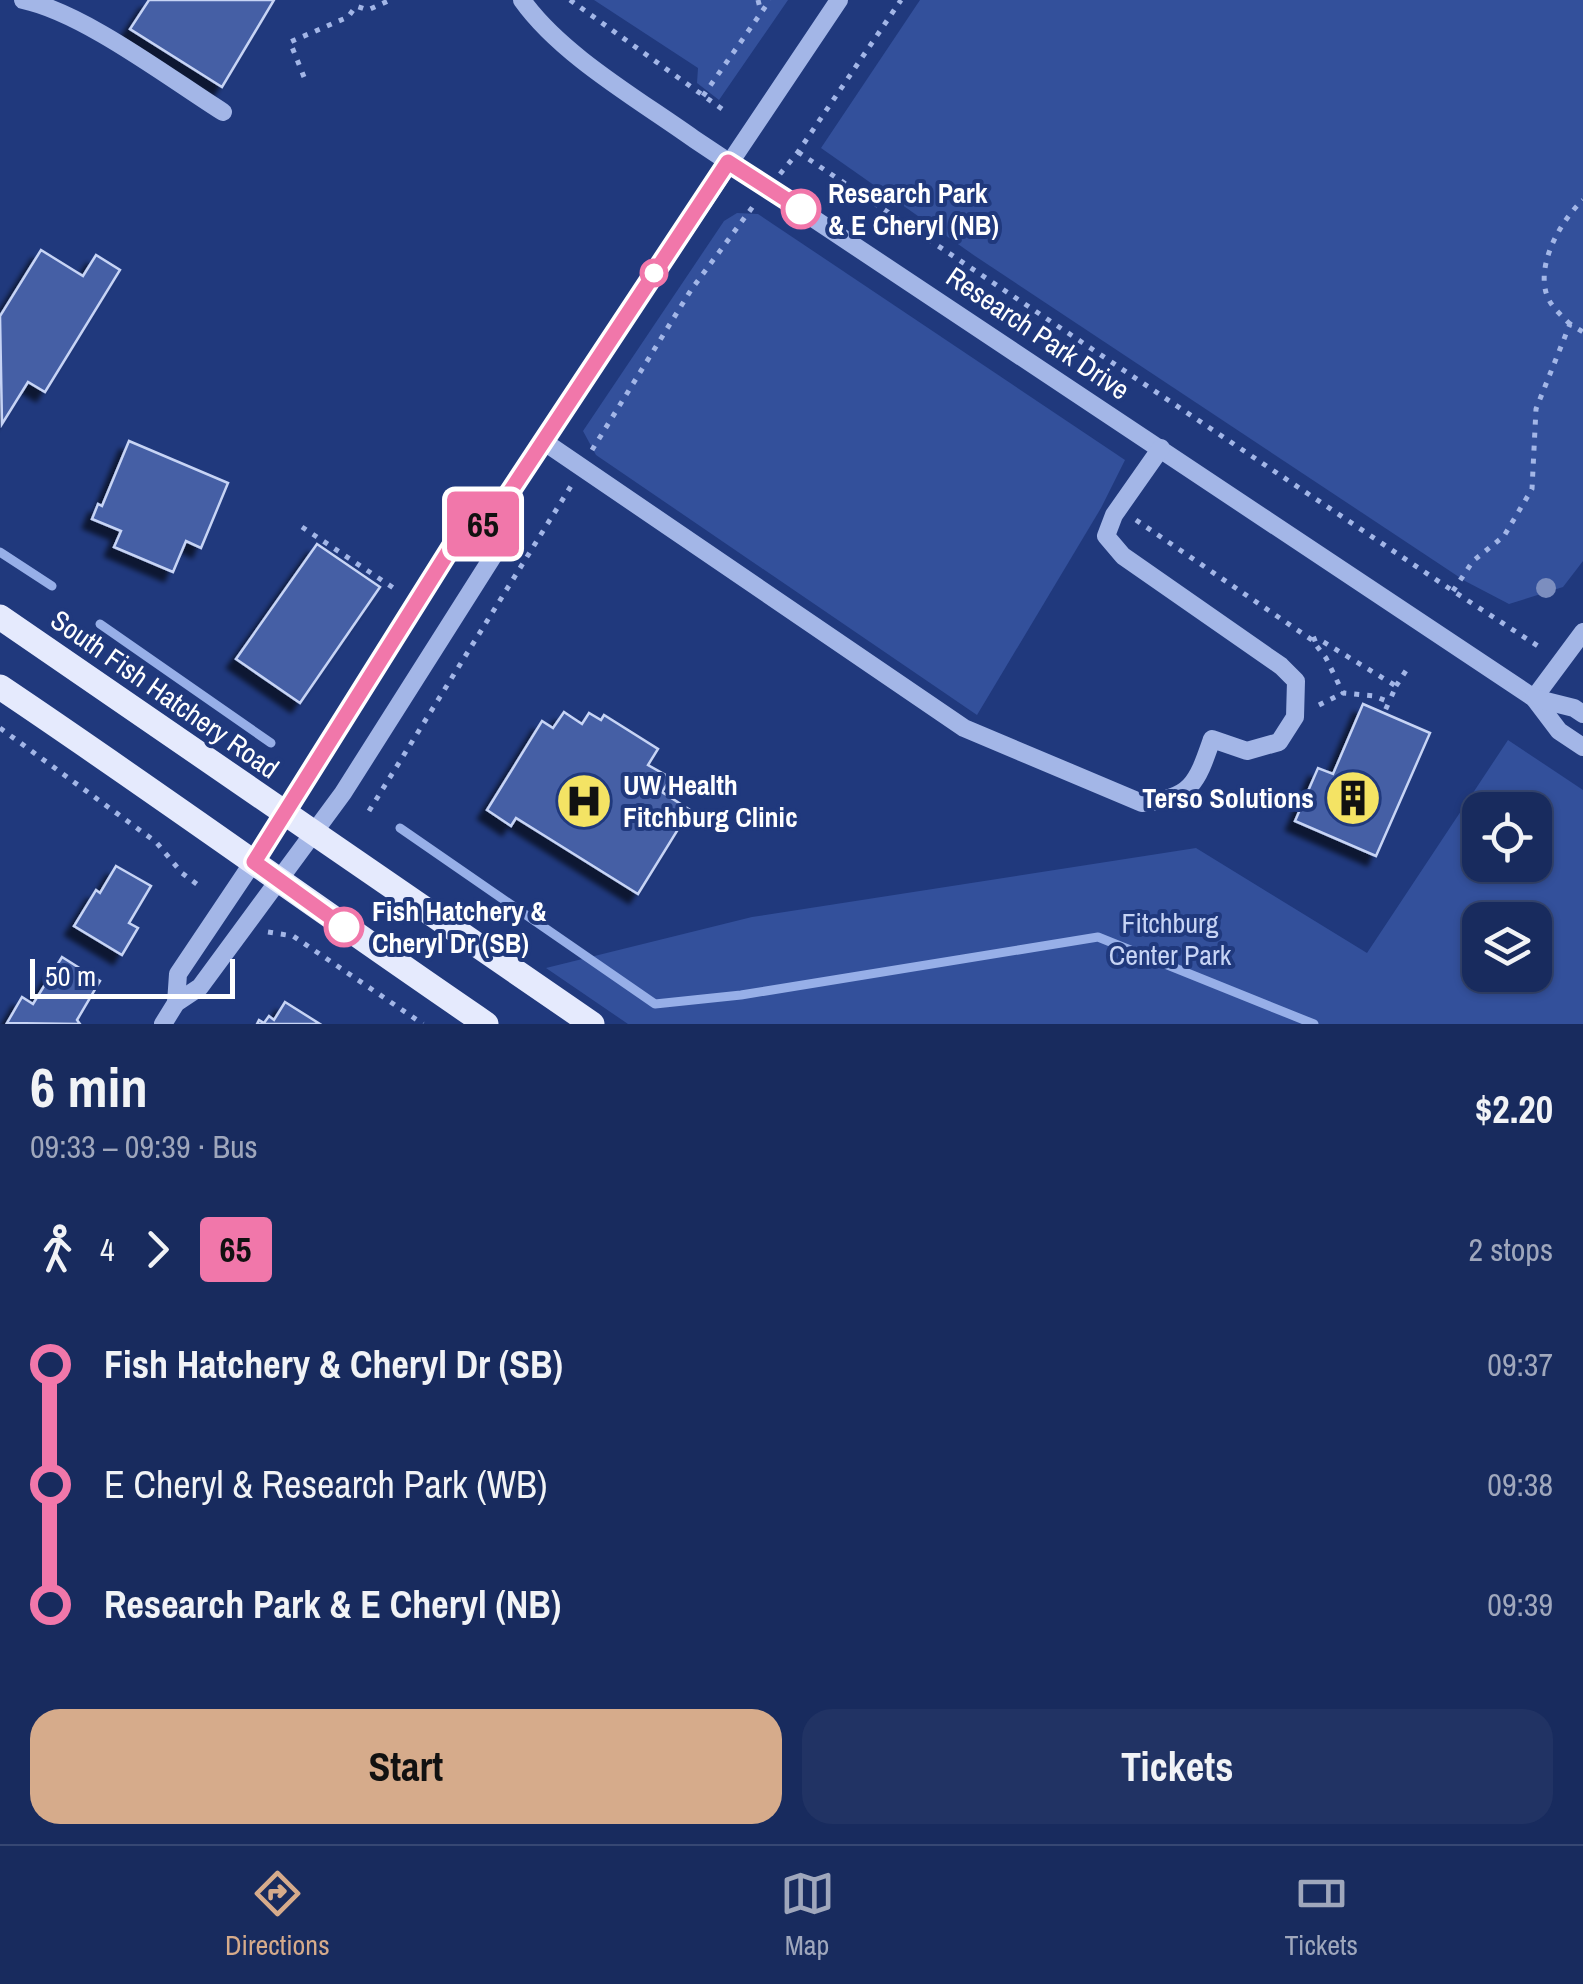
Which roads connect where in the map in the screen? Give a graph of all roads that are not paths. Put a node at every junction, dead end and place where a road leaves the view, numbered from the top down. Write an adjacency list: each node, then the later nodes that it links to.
1 (24, 0): 4 (street)
2 (522, 0): 5 (street, Research Park Drive)
3 (839, 0): 5 (street)
4 (223, 112)
5 (728, 162): 6 (street); 7 (street, Research Park Drive)
6 (542, 440): 7 (street); 8 (street)
7 (1162, 448): 12 (street, Research Park Drive)
8 (490, 522): 15 (street); 16 (street)
9 (0, 617): 15 (main road, South Fish Hatchery Road)
10 (1583, 632): 12 (street)
11 (0, 687): 17 (main road)
12 (1534, 698): 13 (street, Research Park Drive); 14 (street, Research Park Drive)
13 (1583, 714)
14 (1583, 747)
15 (286, 813): 16 (main road, South Fish Hatchery Road); 17 (street)
16 (313, 832): 18 (street); 22 (main road, South Fish Hatchery Road)
17 (254, 862): 18 (main road); 19 (street)
18 (278, 879): 19 (street); 21 (main road)
19 (176, 1003): 20 (street)
20 (163, 1024)
21 (486, 1024)
22 (592, 1024)

